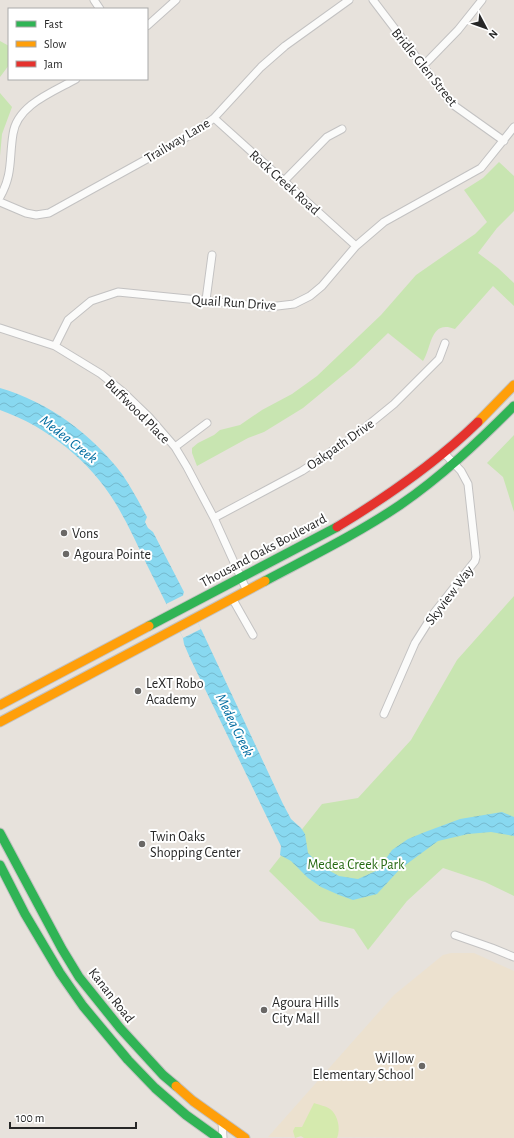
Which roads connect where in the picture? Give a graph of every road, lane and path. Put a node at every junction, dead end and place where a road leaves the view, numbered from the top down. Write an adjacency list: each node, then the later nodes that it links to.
1 (176, 0): 5 (street)
2 (349, 0): 8 (street, Trailway Lane)
3 (373, 0): 6 (street, Bridle Glen Street)
4 (482, 0): 6 (street)
5 (148, 25)
6 (423, 66): 11 (street, Bridle Glen Street)
7 (74, 80): 13 (street)
8 (214, 118): 12 (street, Rock Creek Road); 14 (street, Trailway Lane)
9 (514, 127): 11 (street, Quail Run Drive)
10 (342, 129): 12 (street)
11 (504, 141): 15 (street, Quail Run Drive)
12 (284, 181): 15 (street, Rock Creek Road)
13 (0, 197)
14 (0, 202)
15 (356, 246): 17 (street, Quail Run Drive)
16 (212, 255): 17 (street)
17 (206, 300): 20 (street, Quail Run Drive)
18 (0, 328): 20 (street, Buffwood Place)
19 (445, 343): 27 (street, Oakpath Drive)
20 (55, 346): 24 (street, Buffwood Place)
21 (514, 385): 25 (main road, Thousand Oaks Boulevard)
22 (514, 406): 26 (main road, Thousand Oaks Boulevard)
23 (207, 423): 24 (street)
24 (175, 447): 27 (street, Buffwood Place)
25 (444, 453): 26 (street, Skyview Way); 28 (main road, Thousand Oaks Boulevard)
26 (454, 464): 29 (main road, Thousand Oaks Boulevard); 33 (street, Skyview Way)
27 (214, 518): 28 (street, Buffwood Place)
28 (241, 578): 29 (street, Buffwood Place); 32 (main road, Thousand Oaks Boulevard)
29 (247, 591): 30 (main road, Thousand Oaks Boulevard)
30 (232, 598): 31 (street); 34 (main road, Thousand Oaks Boulevard)
31 (253, 636)
32 (0, 705)
33 (384, 714)
34 (0, 722)
35 (0, 833): 39 (main road, Kanan Road)
36 (0, 865): 40 (main road, Kanan Road)
37 (455, 936): 38 (street)
38 (514, 958)
39 (222, 1122): 41 (street); 42 (main road, Kanan Road)
40 (218, 1138)
41 (223, 1138)
42 (245, 1138)

